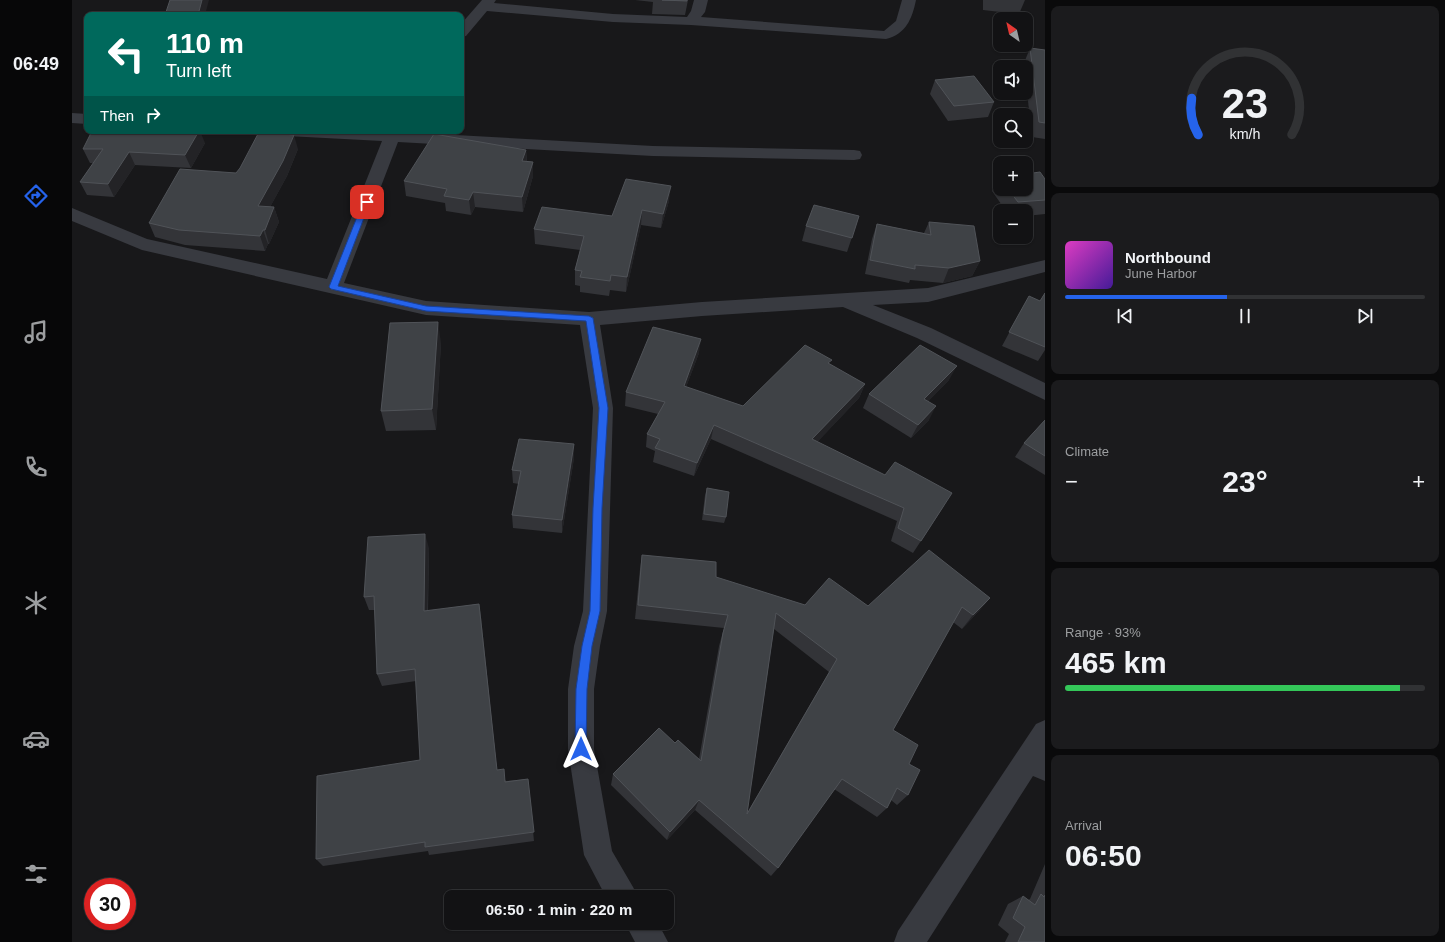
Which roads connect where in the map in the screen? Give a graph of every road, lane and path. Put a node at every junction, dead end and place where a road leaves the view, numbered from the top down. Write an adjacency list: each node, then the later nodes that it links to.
1 (701, 0): 4 (street)
2 (909, 0): 4 (street)
3 (486, 3): 4 (street); 5 (street)
4 (691, 21)
5 (464, 29)
6 (72, 118): 7 (street)
7 (84, 119)
8 (393, 134): 9 (street); 12 (street)
9 (854, 155)
10 (72, 214): 12 (street)
11 (1045, 266): 13 (street)
12 (333, 287): 14 (street)
13 (845, 301): 14 (street); 15 (street)
14 (589, 318): 18 (street)
15 (1045, 392)
16 (1045, 733): 17 (street)
17 (1037, 763): 21 (street)
18 (619, 890)
19 (645, 930): 20 (street)
20 (653, 942)
21 (909, 942)

